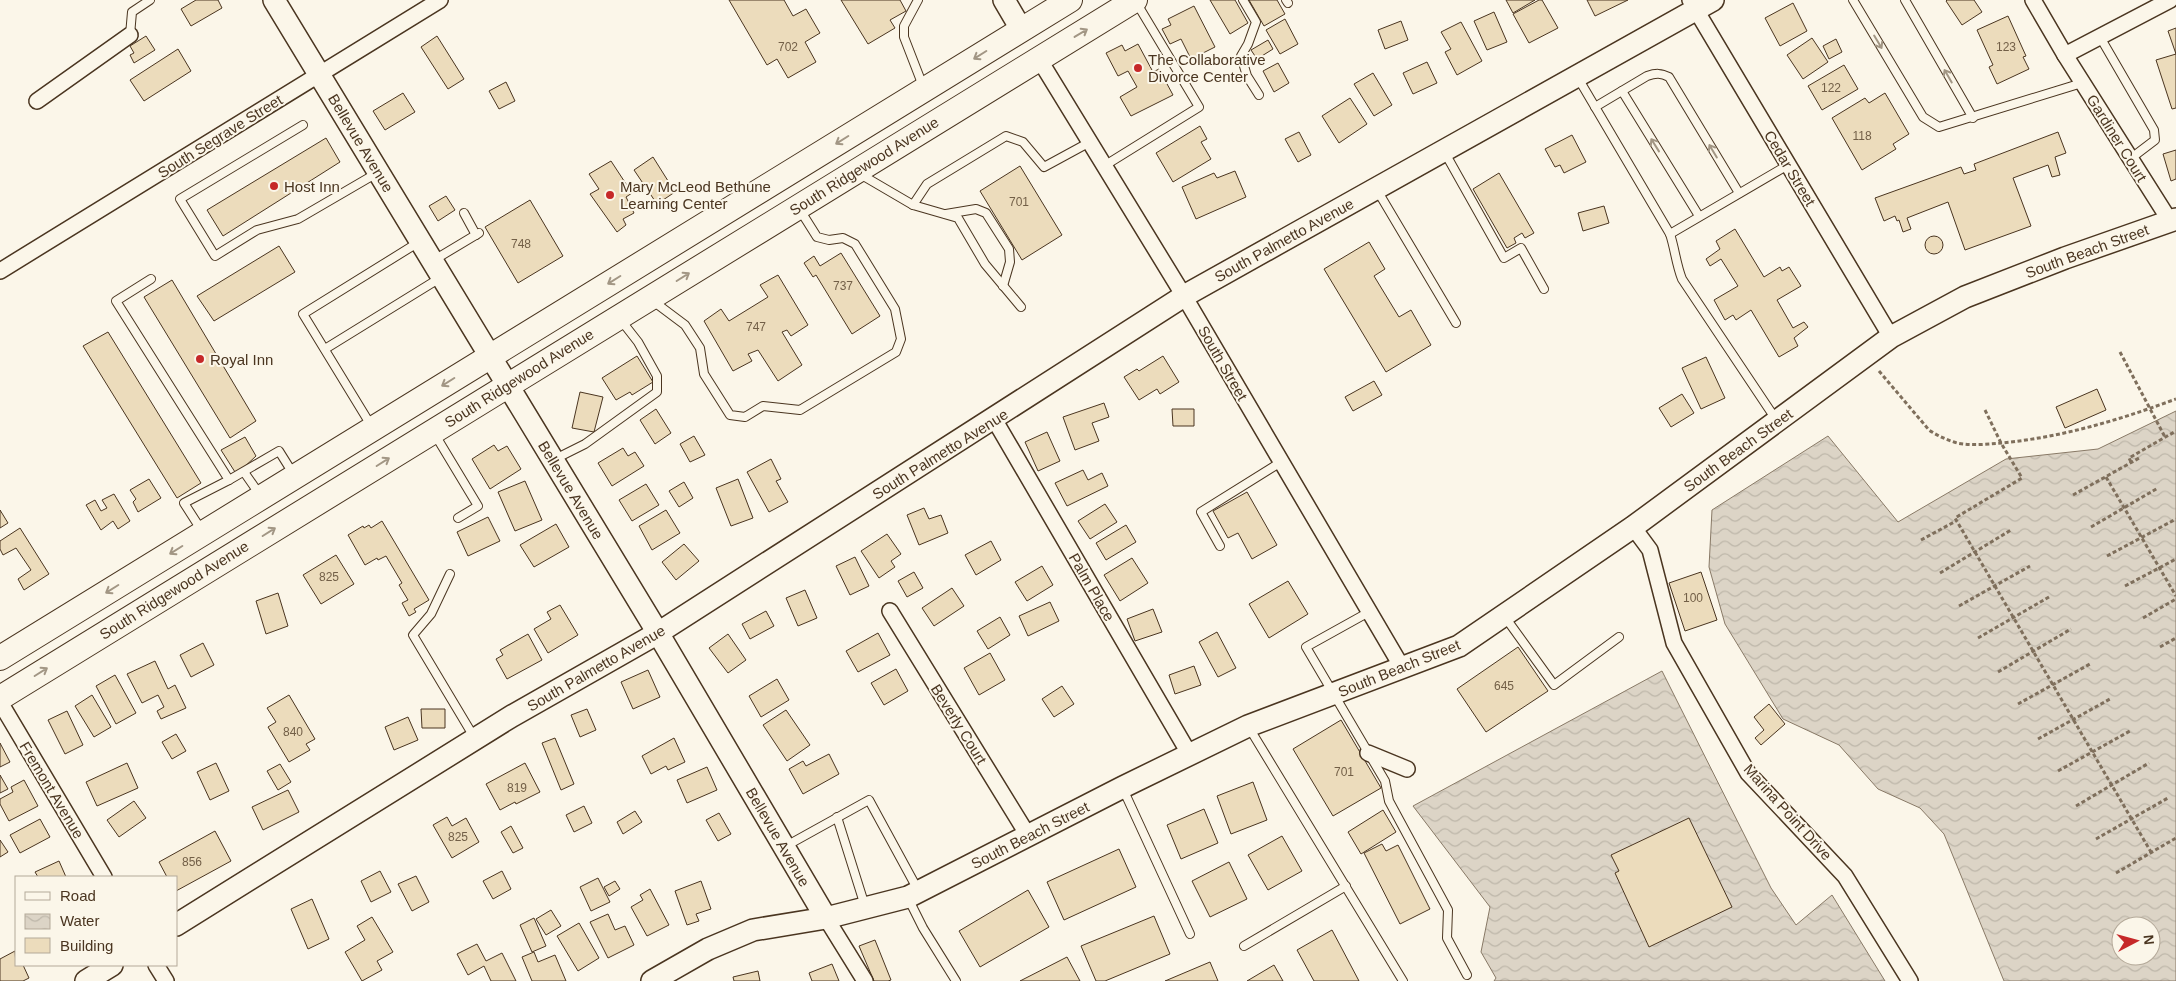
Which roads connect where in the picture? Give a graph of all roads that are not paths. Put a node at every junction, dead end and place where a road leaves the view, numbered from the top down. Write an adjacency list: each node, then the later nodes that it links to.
1 (150, 0): 16 (lane)
2 (274, 0): 20 (street, Bellevue Avenue)
3 (440, 0): 20 (street, South Segrave Street)
4 (918, 0): 23 (lane)
5 (1004, 0): 15 (street)
6 (1070, 0): 15 (main road)
7 (1077, 0): 19 (main road)
8 (1135, 0): 19 (main road, South Ridgewood Avenue, one-way to 8); 35 (lane)
9 (1244, 0): 26 (lane)
10 (1853, 0): 29 (lane, one-way to 29)
11 (1904, 0): 29 (lane, one-way to 11)
12 (2033, 0): 18 (street, Gardiner Court)
13 (2170, 0): 17 (street)
14 (1700, 3): 21 (street, South Palmetto Avenue); 34 (street, Cedar Street)
15 (1021, 29): 23 (main road, one-way to 23); 25 (main road)
16 (130, 35): 27 (street)
17 (2100, 37): 18 (street); 33 (lane)
18 (2065, 55): 22 (street, Gardiner Court)
19 (1039, 58): 25 (main road, South Ridgewood Avenue); 31 (street, South Street)
20 (320, 75): 37 (street, Bellevue Avenue); 49 (street, South Segrave Street)
21 (1577, 76): 28 (lane); 32 (street, South Palmetto Avenue)
22 (2082, 83): 29 (lane); 33 (street, Gardiner Court)
23 (924, 89): 60 (main road, one-way to 60)
24 (1622, 91): 28 (lane); 39 (lane, one-way to 24); 44 (lane, one-way to 24)
25 (985, 92): 36 (main road, South Ridgewood Avenue)
26 (1259, 95)
27 (37, 101)
28 (1595, 107): 46 (lane)
29 (1972, 118)
30 (303, 125): 37 (lane)
31 (1090, 142): 35 (street, South Street); 40 (lane)
32 (1444, 151): 38 (street, South Palmetto Avenue); 52 (lane)
33 (2130, 159): 45 (street, Gardiner Court)
34 (1788, 165): 39 (lane); 58 (street, Cedar Street)
35 (1104, 166): 53 (street, South Street)
36 (855, 171): 40 (lane); 41 (main road, South Ridgewood Avenue)
37 (378, 172): 47 (street, Bellevue Avenue)
38 (1376, 188): 53 (street, South Palmetto Avenue); 57 (lane)
39 (1738, 193): 44 (lane)
40 (913, 205): 43 (lane)
41 (798, 207): 54 (main road, South Ridgewood Avenue, one-way to 41); 54 (lane)
42 (464, 213): 48 (lane)
43 (944, 214): 51 (lane); 51 (lane)
44 (1699, 216): 46 (lane)
45 (2173, 220): 58 (street, South Beach Street)
46 (1670, 234): 63 (lane)
47 (420, 241): 48 (street, Bellevue Avenue); 59 (lane)
48 (437, 269): 59 (lane); 60 (street, Bellevue Avenue)
49 (0, 271)
50 (151, 280): 70 (lane)
51 (1003, 286): 55 (lane)
52 (1544, 290)
53 (1184, 296): 62 (street, South Palmetto Avenue); 67 (street, South Street)
54 (650, 298): 56 (main road, South Ridgewood Avenue)
55 (1021, 307)
56 (618, 317): 61 (main road, South Ridgewood Avenue); 66 (lane)
57 (1456, 324)
58 (1891, 336): 63 (street, South Beach Street)
59 (325, 349): 64 (lane)
60 (490, 357): 61 (street, Bellevue Avenue); 64 (main road, one-way to 64)
61 (508, 385): 65 (main road, South Ridgewood Avenue); 66 (street, Bellevue Avenue)
62 (994, 420): 80 (street, South Palmetto Avenue); 92 (street, Palm Place)
63 (1777, 421): 73 (street, South Beach Street)
64 (373, 429): 69 (main road)
65 (433, 431): 72 (lane); 87 (main road, South Ridgewood Avenue, one-way to 65)
66 (553, 460): 80 (street, Bellevue Avenue)
67 (1281, 462): 75 (lane); 78 (street, South Street)
68 (244, 472): 69 (lane); 70 (lane); 71 (lane)
69 (295, 476): 71 (main road)
70 (230, 480): 74 (lane)
71 (262, 497): 74 (main road)
72 (458, 518)
73 (1633, 527): 79 (street, South Beach Street); 115 (street, Marina Point Drive)
74 (203, 533): 81 (main road, one-way to 81)
75 (1220, 546)
76 (450, 574): 90 (lane)
77 (890, 611): 96 (street, Beverly Court)
78 (1369, 612): 84 (street, South Street); 86 (lane)
79 (1504, 615): 82 (lane); 84 (street, South Beach Street)
80 (658, 633): 90 (street, South Palmetto Avenue); 97 (street, Bellevue Avenue)
81 (38, 635): 83 (main road); 85 (main road)
82 (1619, 637)
83 (0, 658)
84 (1403, 669): 86 (street, South Beach Street)
85 (0, 679)
86 (1334, 694): 89 (street, South Beach Street); 91 (lane)
87 (0, 698)
88 (0, 702): 98 (street, Fremont Avenue)
89 (1248, 726): 92 (street, South Beach Street); 99 (lane)
90 (475, 739): 103 (street, South Palmetto Avenue)
91 (1368, 753): 93 (street); 108 (lane)
92 (1190, 754): 94 (street, South Beach Street)
93 (1407, 769)
94 (1123, 787): 96 (street, South Beach Street); 104 (lane)
95 (837, 817): 97 (lane); 100 (lane); 101 (lane)
96 (1029, 837): 100 (street, South Beach Street)
97 (784, 847): 102 (street, Bellevue Avenue)
98 (103, 876)
99 (1346, 886): 105 (lane); 114 (lane)
100 (914, 895): 101 (street, South Beach Street); 113 (lane)
101 (866, 908): 102 (street, South Beach Street)
102 (826, 918): 111 (street, South Beach Street); 112 (street, Bellevue Avenue)
103 (178, 924)
104 (1190, 934)
105 (1244, 946)
106 (110, 966): 109 (street)
107 (157, 966): 110 (street)
108 (1467, 975)
109 (86, 981)
110 (166, 981)
111 (652, 981)
112 (865, 981)
113 (956, 981)
114 (1403, 981)
115 (1910, 981)

